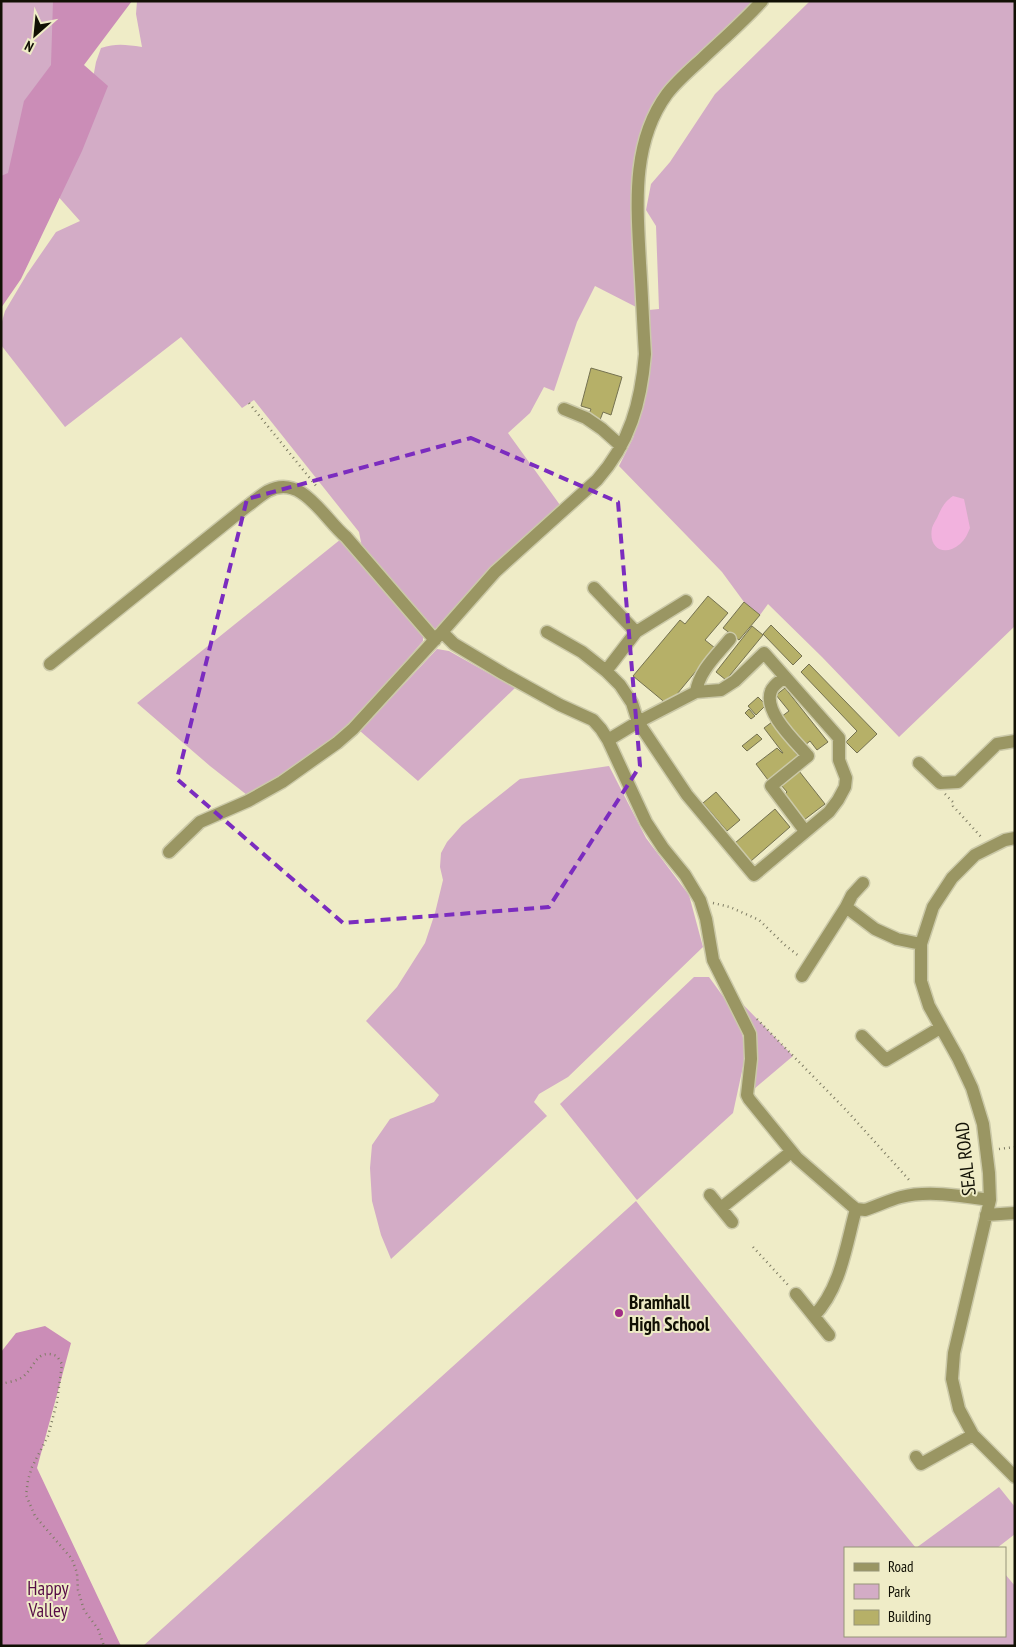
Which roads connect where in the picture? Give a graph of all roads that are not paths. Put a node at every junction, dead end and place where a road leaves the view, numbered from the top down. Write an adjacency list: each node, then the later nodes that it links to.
1 (762, 1): 3 (street)
2 (564, 409): 3 (street)
3 (621, 446): 8 (street)
4 (594, 588): 7 (street)
5 (686, 601): 7 (street)
6 (547, 632): 11 (street)
7 (636, 632): 11 (street)
8 (438, 636): 10 (street); 15 (street); 20 (street)
9 (730, 639): 13 (street)
10 (50, 664)
11 (606, 671): 14 (street)
12 (785, 677): 13 (street); 18 (street); 18 (street)
13 (696, 692): 14 (street)
14 (638, 722): 15 (street); 18 (street)
15 (608, 740): 27 (street)
16 (1015, 741): 17 (street)
17 (919, 763)
18 (805, 831)
19 (1015, 838): 23 (street, SEAL ROAD)
20 (169, 852)
21 (863, 883): 22 (street)
22 (846, 907): 23 (street); 24 (street)
23 (921, 944): 25 (street, SEAL ROAD)
24 (802, 976)
25 (940, 1028): 26 (street); 29 (street, SEAL ROAD)
26 (862, 1036)
27 (791, 1152): 30 (street); 31 (street)
28 (710, 1195): 30 (street)
29 (990, 1200): 31 (street); 33 (street, SEAL ROAD)
30 (721, 1208): 34 (street)
31 (856, 1209): 36 (street)
32 (1015, 1213): 33 (street)
33 (986, 1215): 38 (street, SEAL ROAD)
34 (732, 1222)
35 (796, 1294): 36 (street)
36 (814, 1316): 37 (street)
37 (829, 1335)
38 (973, 1435): 39 (street); 40 (street, SEAL ROAD)
39 (916, 1457)
40 (1015, 1477)

